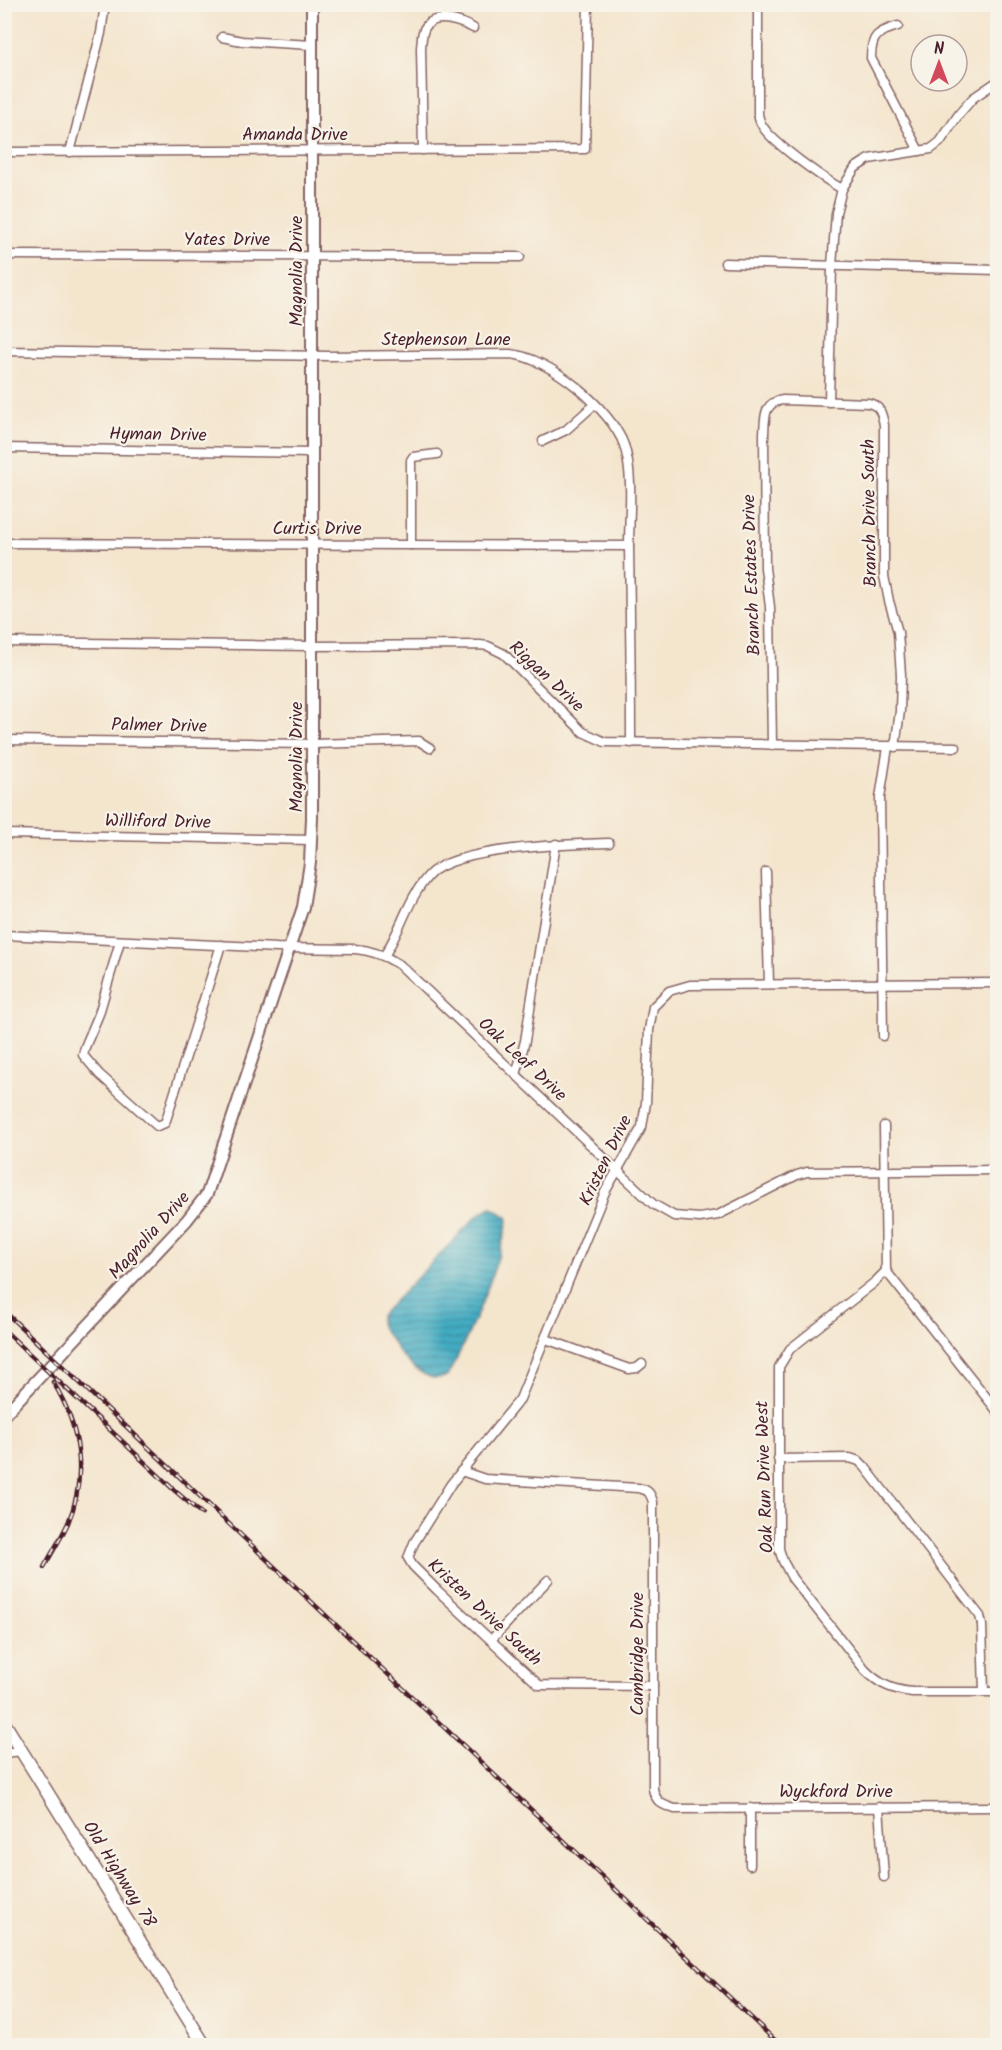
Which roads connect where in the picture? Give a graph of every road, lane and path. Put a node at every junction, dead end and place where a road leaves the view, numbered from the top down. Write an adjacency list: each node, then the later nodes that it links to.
1 (105, 4): 14 (street)
2 (312, 4): 8 (street, Magnolia Drive)
3 (588, 4): 11 (street, Amanda Drive)
4 (758, 4): 15 (street)
5 (898, 26): 12 (street)
6 (473, 28): 11 (street)
7 (222, 37): 8 (street)
8 (312, 45): 10 (street, Magnolia Drive)
9 (998, 81): 12 (street)
10 (312, 150): 11 (street, Amanda Drive); 14 (street, Amanda Drive); 17 (street, Magnolia Drive)
11 (423, 150)
12 (919, 151): 15 (street)
13 (4, 152): 14 (street, Amanda Drive)
14 (70, 152)
15 (842, 189): 20 (street)
16 (4, 255): 17 (street, Yates Drive)
17 (313, 256): 18 (street, Yates Drive); 23 (street, Magnolia Drive)
18 (520, 257)
19 (725, 263): 20 (street)
20 (832, 266): 21 (street); 24 (street)
21 (998, 270)
22 (4, 351): 23 (street, Stephenson Lane)
23 (312, 356): 25 (street, Stephenson Lane); 28 (street, Magnolia Drive)
24 (829, 402): 39 (street, Branch Estates Drive); 40 (street, Branch Drive South)
25 (595, 404): 26 (street); 33 (street, Stephenson Lane)
26 (543, 441)
27 (4, 448): 28 (street, Hyman Drive)
28 (312, 453): 31 (street, Magnolia Drive)
29 (437, 454): 32 (street)
30 (4, 543): 31 (street, Curtis Drive)
31 (312, 544): 32 (street, Curtis Drive); 35 (street, Magnolia Drive)
32 (411, 545): 33 (street, Curtis Drive)
33 (630, 546): 37 (street, Stephenson Lane)
34 (4, 642): 35 (street, Riggan Drive)
35 (312, 646): 37 (street, Riggan Drive); 38 (street, Magnolia Drive)
36 (4, 740): 38 (street, Palmer Drive)
37 (631, 743): 39 (street, Riggan Drive)
38 (313, 744): 42 (street, Palmer Drive); 44 (street, Magnolia Drive)
39 (772, 745): 40 (street, Riggan Drive)
40 (892, 747): 41 (street, Riggan Drive); 53 (street, Branch Drive South)
41 (956, 747)
42 (430, 748)
43 (4, 834): 44 (street, Williford Drive)
44 (312, 840): 51 (street, Magnolia Drive)
45 (609, 843): 46 (street)
46 (556, 844): 52 (street); 57 (street)
47 (766, 872): 55 (street)
48 (4, 935): 49 (street, Oak Leaf Drive)
49 (120, 941): 50 (street, Oak Leaf Drive); 50 (street)
50 (221, 945): 51 (street, Oak Leaf Drive)
51 (290, 948): 52 (street, Oak Leaf Drive); 66 (street, Magnolia Drive)
52 (384, 956): 57 (street, Oak Leaf Drive)
53 (883, 983): 54 (street, Kristen Drive); 55 (street, Kristen Drive); 56 (street, Branch Drive South)
54 (998, 983)
55 (769, 984): 59 (street, Kristen Drive)
56 (883, 1036)
57 (516, 1075): 59 (street, Oak Leaf Drive)
58 (884, 1125): 60 (street)
59 (617, 1170): 60 (street, Oak Leaf Drive); 63 (street, Kristen Drive)
60 (885, 1170): 61 (street, Oak Leaf Drive); 62 (street)
61 (998, 1170)
62 (885, 1271): 65 (street); 67 (street, Oak Run Drive West)
63 (546, 1339): 64 (street); 68 (street, Kristen Drive)
64 (642, 1364)
65 (998, 1412)
66 (4, 1415)
67 (778, 1459): 73 (street); 73 (street, Oak Run Drive West)
68 (460, 1471): 69 (street, Kristen Drive); 72 (street, Cambridge Drive)
69 (408, 1556): 71 (street, Kristen Drive South)
70 (548, 1580): 71 (street)
71 (491, 1640): 72 (street, Kristen Drive South)
72 (653, 1686): 81 (street, Cambridge Drive)
73 (984, 1692): 74 (street)
74 (998, 1692)
75 (4, 1722): 76 (main road, Old Highway 78)
76 (22, 1751): 77 (street); 84 (main road, Old Highway 78)
77 (4, 1753)
78 (998, 1806): 79 (street, Wyckford Drive)
79 (879, 1807): 80 (street, Wyckford Drive); 83 (street)
80 (750, 1808): 81 (street, Wyckford Drive); 82 (street)
81 (675, 1809)
82 (750, 1865)
83 (884, 1877)
84 (205, 2046)

